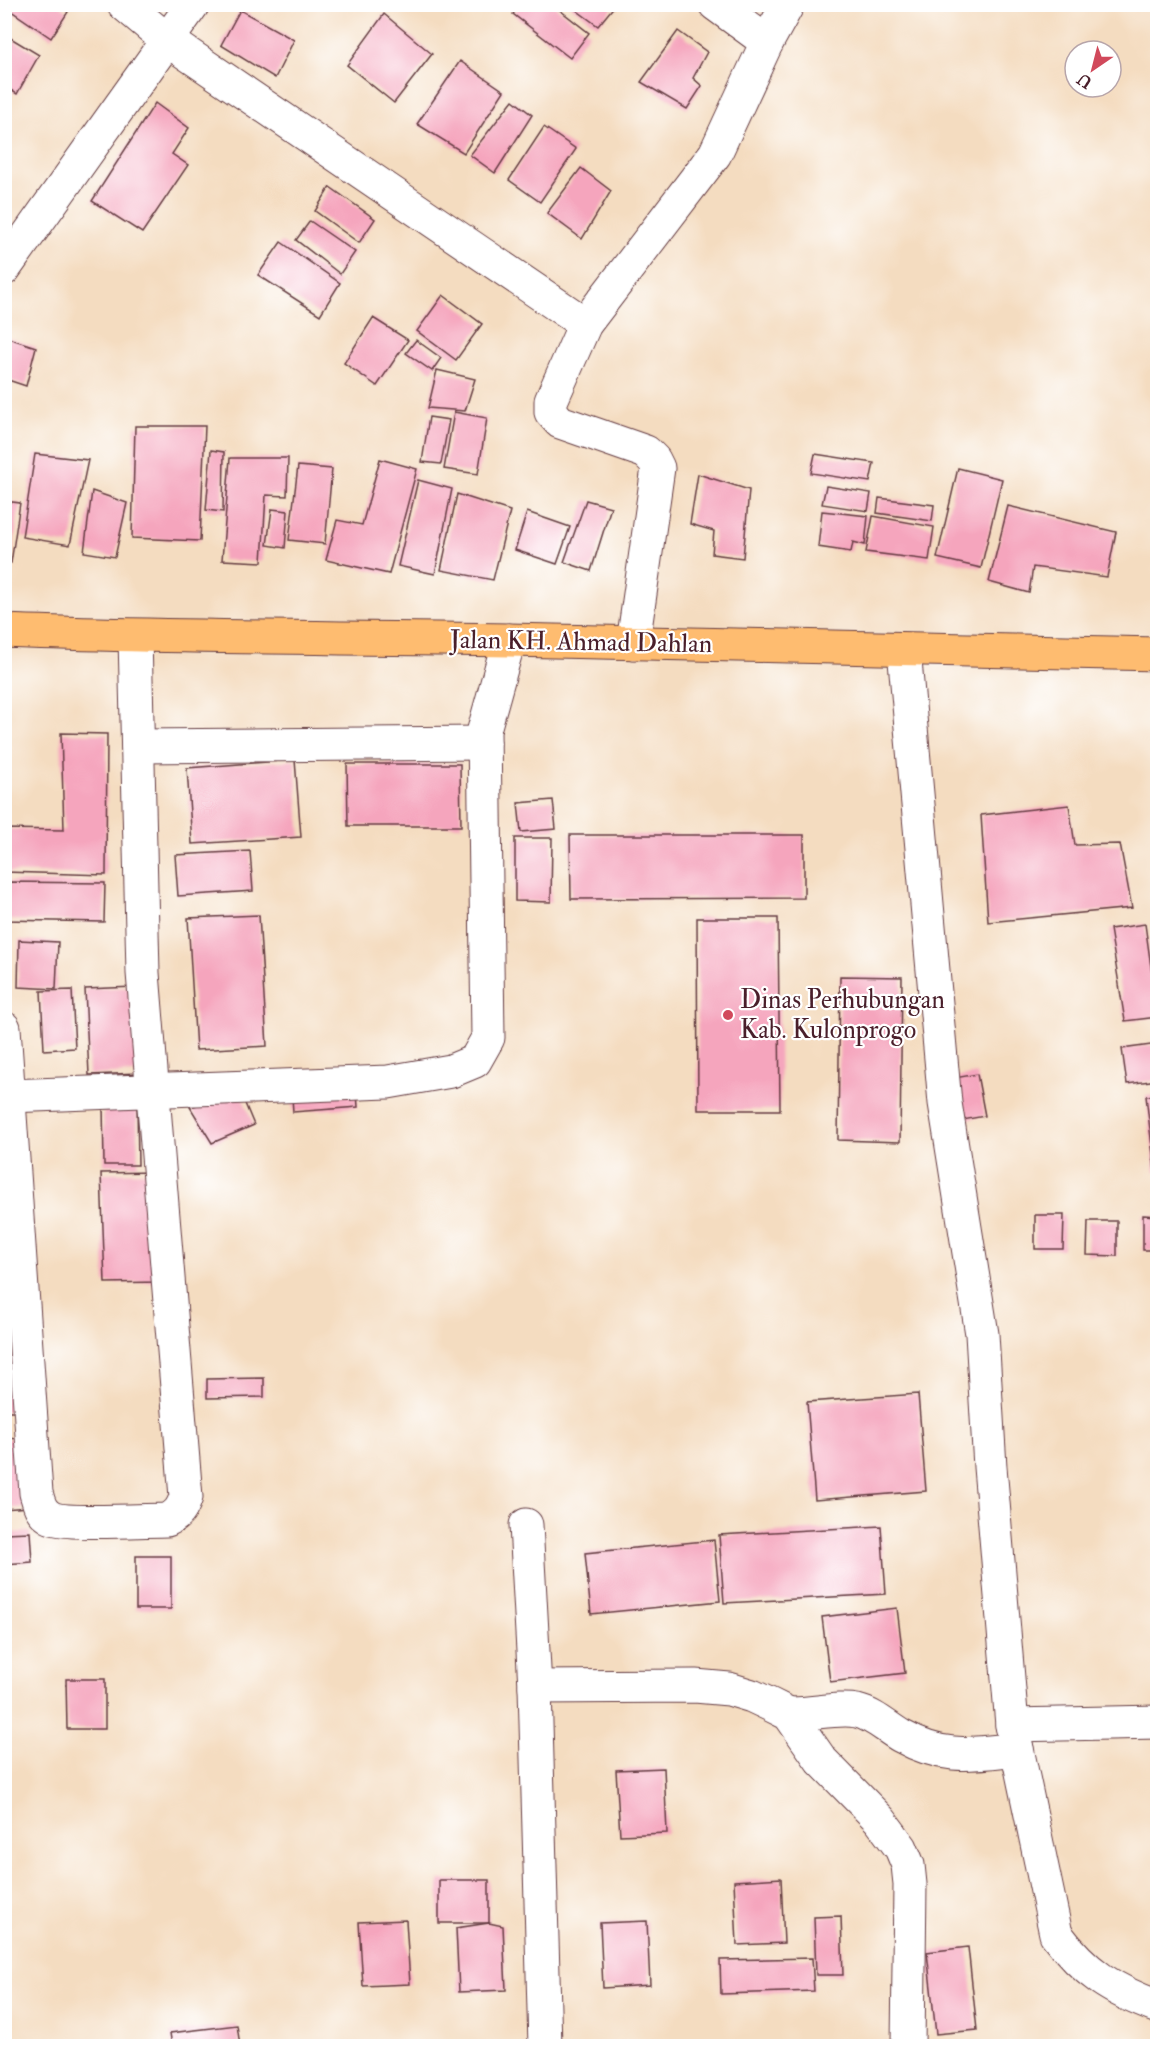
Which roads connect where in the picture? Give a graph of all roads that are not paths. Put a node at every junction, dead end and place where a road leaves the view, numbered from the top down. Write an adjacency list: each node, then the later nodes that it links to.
1 (124, 4): 5 (street)
2 (193, 4): 5 (street)
3 (715, 4): 6 (street)
4 (788, 4): 6 (street)
5 (167, 40): 7 (street); 8 (street)
6 (767, 42): 8 (street)
7 (4, 269)
8 (585, 324): 12 (street)
9 (4, 631): 10 (highway, Jalan KH. Ahmad Dahlan)
10 (135, 637): 11 (highway, Jalan KH. Ahmad Dahlan); 16 (street)
11 (509, 640): 12 (highway, Jalan KH. Ahmad Dahlan); 15 (street)
12 (633, 643): 13 (highway, Jalan KH. Ahmad Dahlan)
13 (904, 650): 14 (highway, Jalan KH. Ahmad Dahlan); 24 (street)
14 (1158, 654)
15 (484, 743): 16 (street); 18 (street)
16 (138, 746): 18 (street)
17 (4, 1028): 19 (street)
18 (154, 1091): 19 (street); 19 (street)
19 (8, 1095)
20 (526, 1525): 21 (street)
21 (535, 1687): 22 (street); 26 (street)
22 (793, 1714): 24 (street); 27 (street)
23 (1158, 1722): 24 (street)
24 (1015, 1737): 25 (street)
25 (1158, 2007)
26 (545, 2046)
27 (908, 2046)

